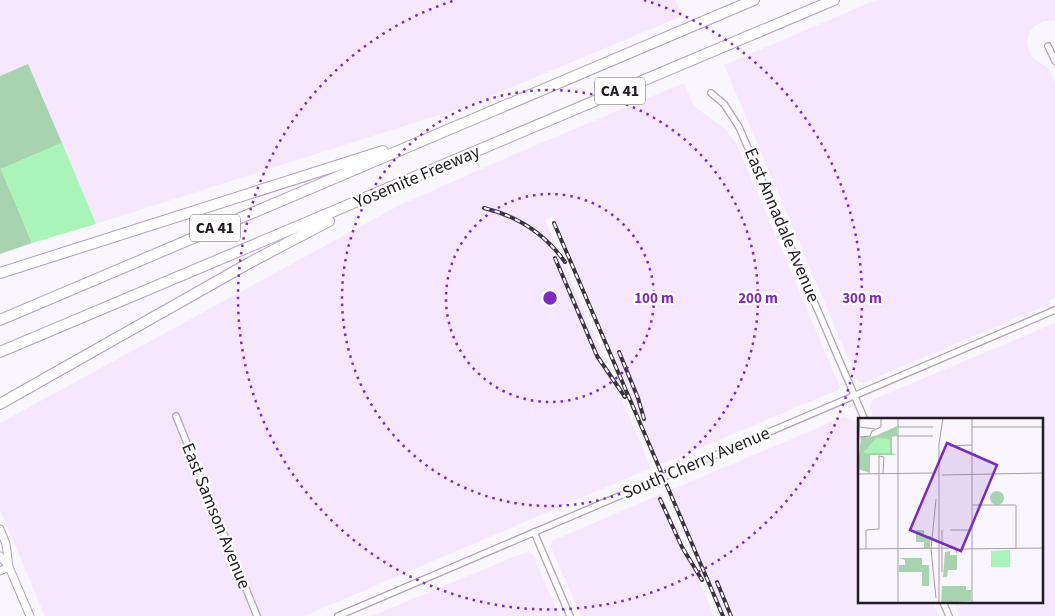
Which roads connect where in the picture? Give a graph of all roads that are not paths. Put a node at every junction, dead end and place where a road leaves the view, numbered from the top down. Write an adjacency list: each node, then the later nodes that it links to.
1 (754, 0): 6 (highway, Yosemite Freeway / CA 41)
2 (834, 0): 7 (highway, Yosemite Freeway / CA 41)
3 (1048, 46): 4 (street)
4 (1055, 61)
5 (711, 93): 12 (street, East Annadale Avenue)
6 (429, 137): 8 (highway); 10 (highway, Yosemite Freeway / CA 41)
7 (406, 182): 11 (highway, Yosemite Freeway / CA 41); 13 (highway)
8 (0, 273)
9 (1055, 310): 12 (street, South Cherry Avenue)
10 (0, 320)
11 (0, 352)
12 (854, 395): 15 (street, East Annadale Avenue); 17 (street, South Cherry Avenue)
13 (0, 404)
14 (176, 416): 23 (street, East Samson Avenue)
15 (864, 418)
16 (0, 529): 19 (street)
17 (534, 532): 24 (street, South Cherry Avenue); 25 (street)
18 (0, 556): 19 (street)
19 (9, 567): 20 (street); 22 (street)
20 (0, 571)
21 (944, 604): 26 (street)
22 (30, 616)
23 (256, 616)
24 (338, 616)
25 (570, 616)
26 (949, 616)

